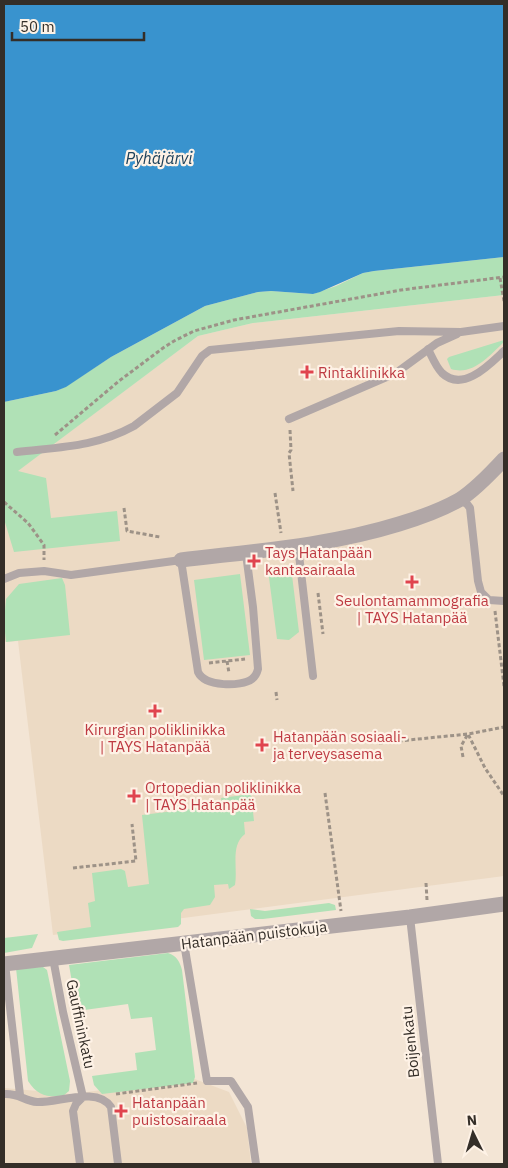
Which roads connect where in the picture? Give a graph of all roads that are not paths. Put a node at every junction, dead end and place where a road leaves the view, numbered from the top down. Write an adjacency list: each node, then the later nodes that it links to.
1 (504, 326): 2 (lane)
2 (461, 332): 3 (lane); 6 (lane)
3 (428, 349): 4 (lane); 5 (lane)
4 (504, 352)
5 (289, 419)
6 (17, 452)
7 (504, 459): 8 (street)
8 (459, 500): 9 (street); 13 (lane)
9 (290, 548): 10 (street); 14 (lane)
10 (246, 554): 11 (street); 11 (lane)
11 (182, 560): 12 (lane)
12 (4, 579)
13 (504, 601)
14 (313, 676)
15 (504, 904): 16 (street, Hatanpään puistokuja)
16 (410, 917): 17 (street, Hatanpään puistokuja); 26 (lane, Boijenkatu)
17 (184, 943): 18 (street, Hatanpään puistokuja); 25 (lane)
18 (53, 958): 19 (street, Hatanpään puistokuja); 22 (lane, Gauffininkatu)
19 (4, 964): 21 (lane)
20 (4, 1094): 21 (lane)
21 (20, 1095): 22 (lane)
22 (83, 1097): 23 (lane); 24 (lane)
23 (80, 1164)
24 (118, 1164)
25 (256, 1164)
26 (438, 1164)

